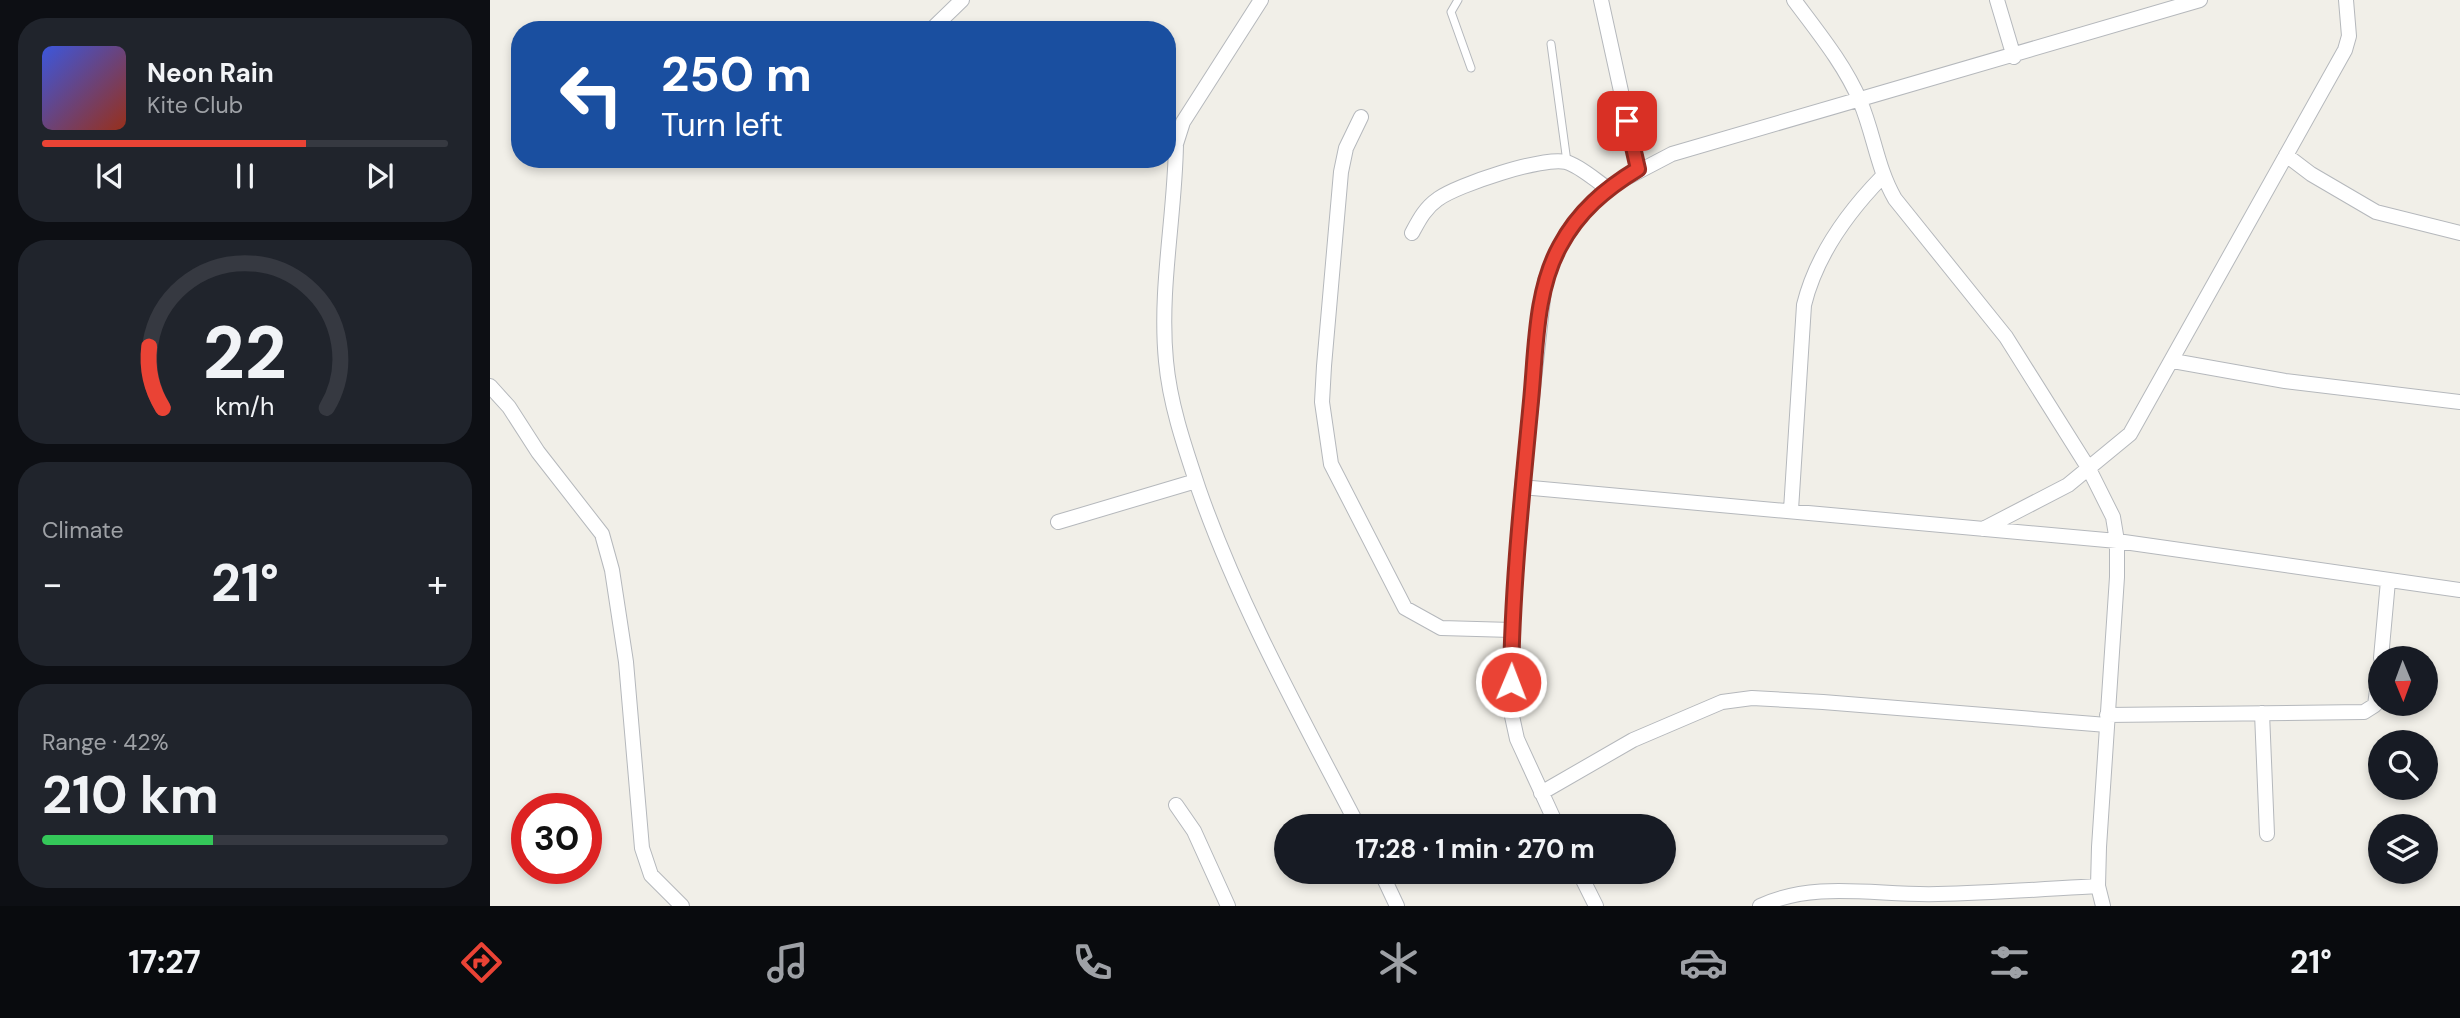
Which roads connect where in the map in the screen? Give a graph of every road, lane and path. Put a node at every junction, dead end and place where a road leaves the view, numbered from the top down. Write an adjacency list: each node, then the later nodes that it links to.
1 (962, 0): 10 (street)
2 (1261, 0): 16 (street)
3 (1458, 0): 13 (lane)
4 (1601, 0): 20 (street)
5 (1794, 0): 14 (street)
6 (1997, 0): 12 (street)
7 (2200, 0): 9 (street)
8 (2346, 0): 17 (street)
9 (2158, 6): 12 (street)
10 (940, 21)
11 (1551, 44): 18 (lane)
12 (2014, 57): 14 (street)
13 (1471, 68)
14 (1860, 101): 20 (street); 21 (street)
15 (1361, 117): 37 (street)
16 (1176, 144)
17 (2286, 155): 24 (street); 25 (street)
18 (1567, 162): 22 (street); 23 (street)
19 (1174, 168): 29 (street)
20 (1638, 169): 22 (street)
21 (1882, 177): 28 (street); 31 (street)
22 (1607, 188): 30 (street)
23 (1412, 233)
24 (2460, 233)
25 (2173, 361): 27 (street); 28 (street)
26 (490, 386): 51 (street)
27 (2460, 402)
28 (2089, 469): 33 (street); 34 (street)
29 (1196, 481): 32 (street); 44 (street)
30 (1522, 487): 31 (street); 37 (street)
31 (1791, 510): 33 (street)
32 (1058, 522)
33 (1981, 529): 34 (street)
34 (2118, 541): 35 (street); 41 (street)
35 (2388, 581): 36 (street); 38 (street)
36 (2460, 590)
37 (1512, 630): 42 (street)
38 (2382, 646)
39 (2368, 710): 40 (street)
40 (2262, 713): 41 (street); 46 (street)
41 (2107, 720): 42 (street); 49 (street)
42 (1541, 793): 45 (street)
43 (1176, 806): 52 (street)
44 (1352, 814)
45 (1551, 814)
46 (2267, 834)
47 (1387, 884): 53 (street)
48 (1585, 884): 54 (street)
49 (2098, 886): 50 (street); 56 (street)
50 (1936, 900): 55 (street)
51 (682, 906)
52 (1228, 906)
53 (1397, 906)
54 (1596, 906)
55 (1760, 906)
56 (2103, 906)

